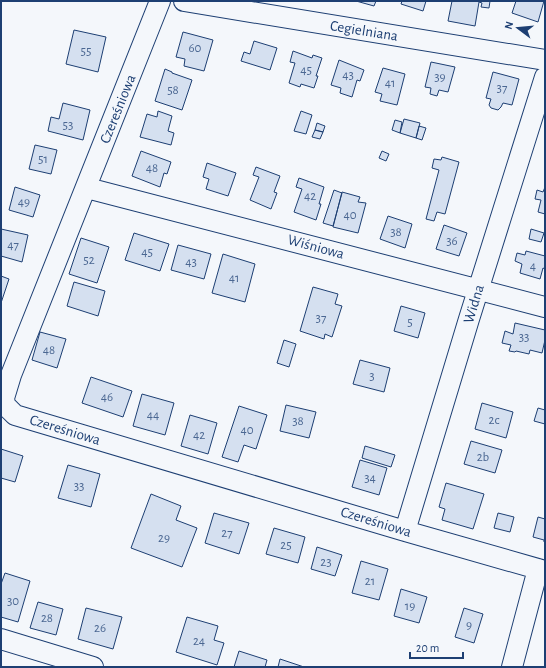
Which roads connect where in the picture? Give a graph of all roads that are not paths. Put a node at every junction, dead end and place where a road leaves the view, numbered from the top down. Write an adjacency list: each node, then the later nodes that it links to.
1 (160, 1): 5 (street, Czereśniowa)
2 (184, 1): 3 (street, Cegielniana)
3 (545, 60)
4 (545, 77): 6 (street, Widna)
5 (87, 188): 6 (street, Wiśniowa); 8 (street, Czereśniowa)
6 (478, 290): 7 (street, Wiśniowa); 8 (street, Widna)
7 (545, 307)
8 (406, 531): 9 (street, Czereśniowa)
9 (541, 570): 12 (street)
10 (1, 639): 11 (street)
11 (93, 667)
12 (512, 667)

